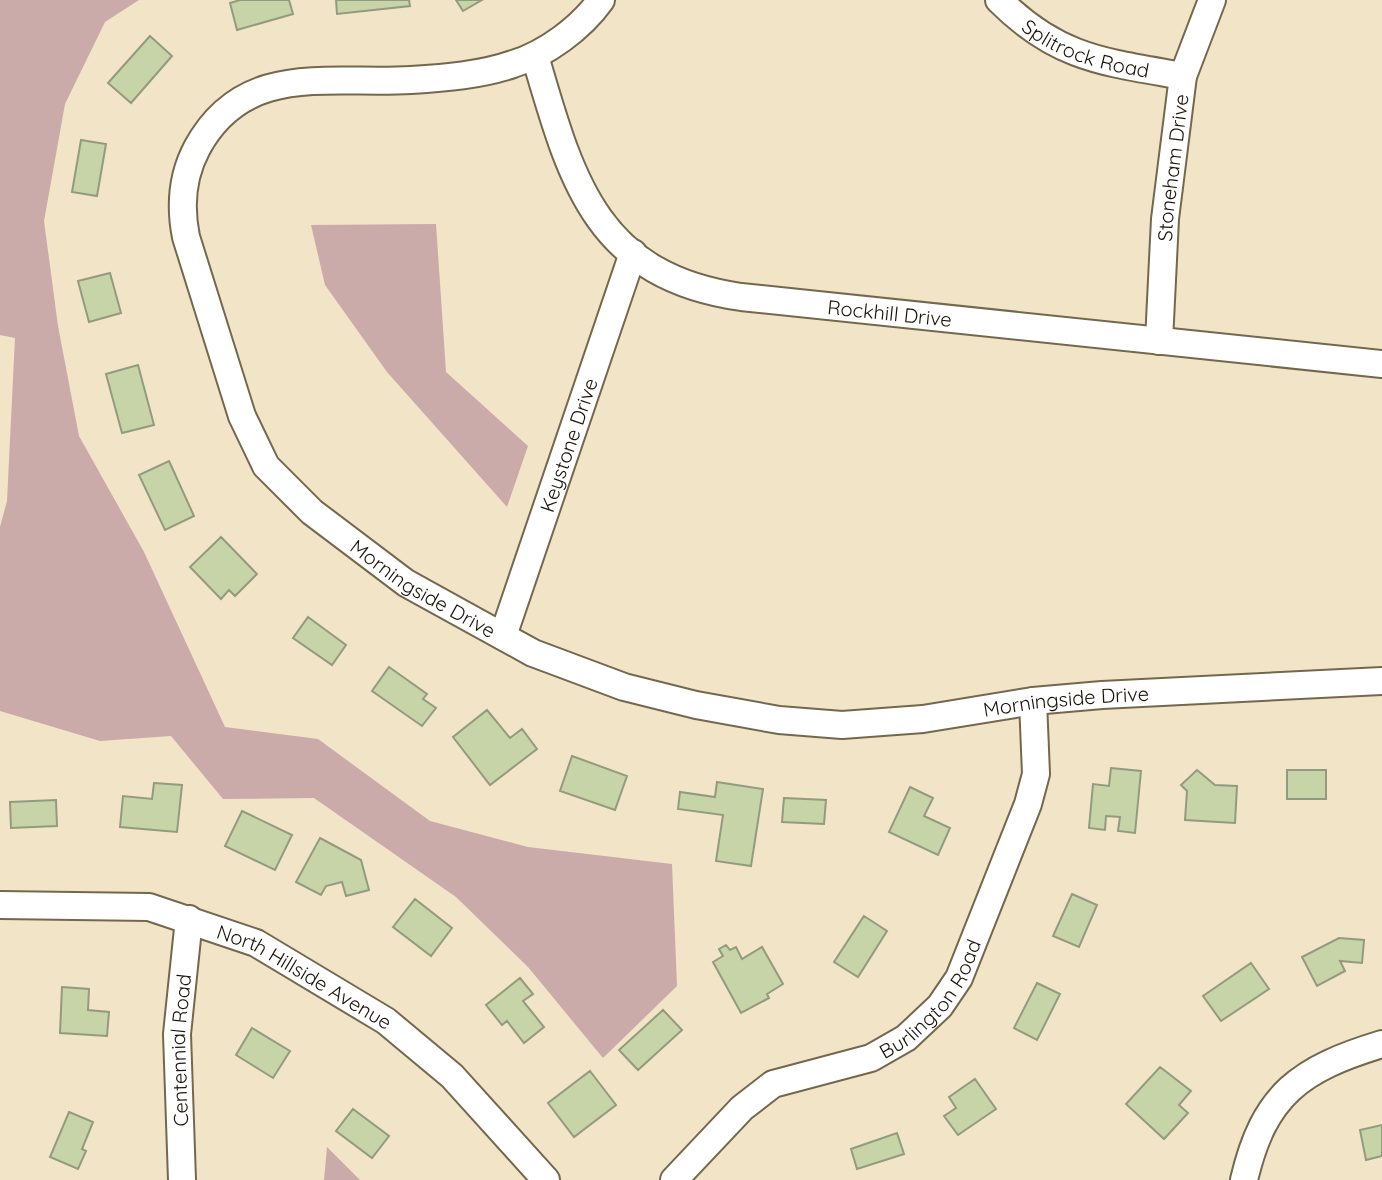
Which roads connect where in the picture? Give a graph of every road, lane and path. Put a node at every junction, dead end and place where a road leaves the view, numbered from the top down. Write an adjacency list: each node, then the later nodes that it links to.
1 (601, 0): 4 (street, Morningside Drive)
2 (999, 0): 5 (street, Splitrock Road)
3 (1212, 0): 5 (street, Stoneham Drive)
4 (535, 56): 6 (street, Rockhill Drive); 9 (street, Morningside Drive)
5 (1183, 76): 7 (street, Stoneham Drive)
6 (633, 253): 7 (street, Rockhill Drive); 9 (street, Keystone Drive)
7 (1159, 341): 8 (street, Rockhill Drive)
8 (1382, 364)
9 (503, 636): 11 (street, Morningside Drive)
10 (1382, 681): 11 (street, Morningside Drive)
11 (1033, 701): 17 (street, Burlington Road)
12 (0, 905): 13 (street, North Hillside Avenue)
13 (189, 919): 15 (street, Centennial Road); 16 (street, North Hillside Avenue)
14 (1382, 1044): 18 (street)
15 (182, 1180)
16 (546, 1180)
17 (674, 1180)
18 (1244, 1180)

